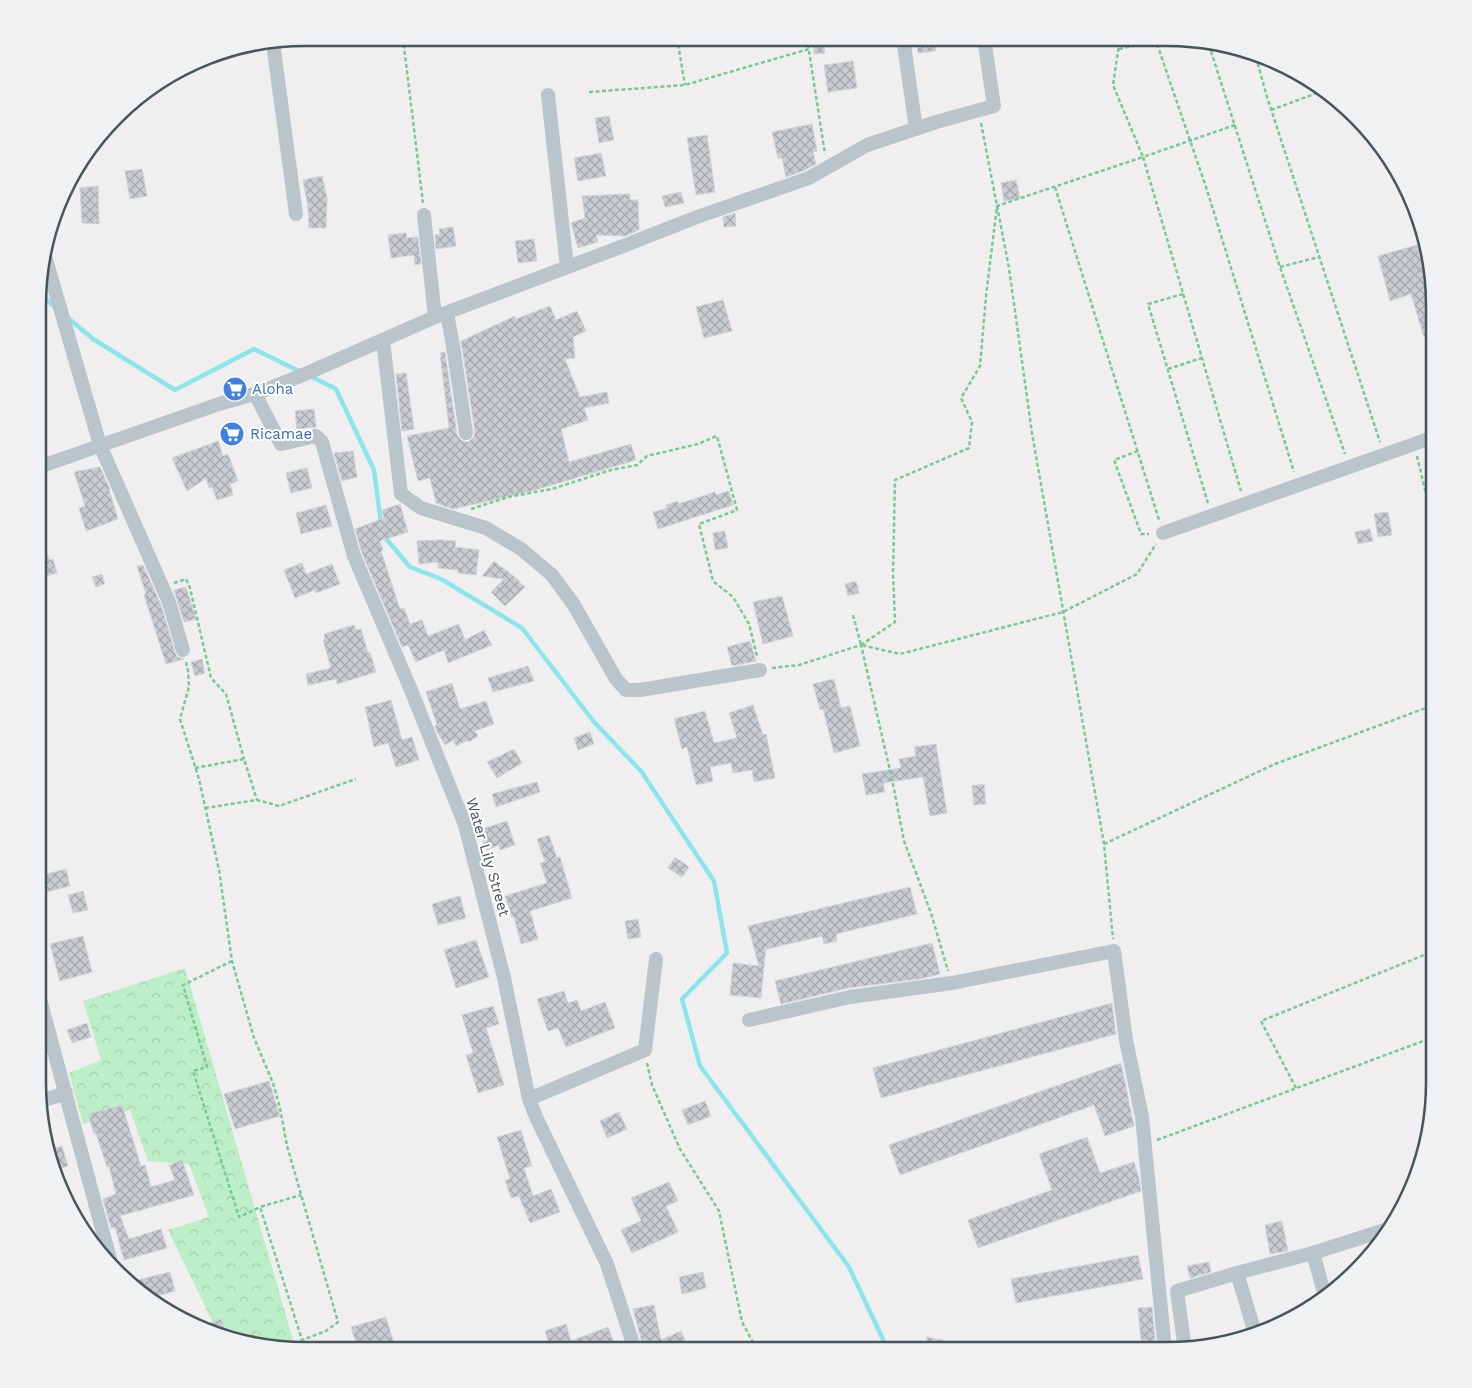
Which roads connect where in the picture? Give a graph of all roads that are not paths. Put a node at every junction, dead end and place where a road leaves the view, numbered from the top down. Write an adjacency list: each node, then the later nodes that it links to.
1 (904, 46): 5 (street)
2 (985, 46): 5 (street)
3 (274, 48): 6 (street)
4 (548, 95): 8 (street)
5 (916, 129): 8 (street)
6 (296, 214)
7 (424, 215): 10 (street)
8 (567, 267): 10 (street)
9 (48, 270): 15 (street)
10 (441, 315): 11 (street); 13 (street)
11 (382, 340): 12 (street); 19 (street)
12 (255, 394): 15 (street); 25 (street, Water Lily Street)
13 (466, 434)
14 (1426, 440): 17 (street)
15 (100, 445): 16 (street); 18 (street)
16 (46, 464)
17 (1163, 533)
18 (182, 650)
19 (760, 670)
20 (656, 959): 25 (street)
21 (749, 1020): 34 (street)
22 (46, 1021): 23 (street)
23 (66, 1093): 24 (street); 27 (street)
24 (47, 1099)
25 (529, 1099): 33 (street, Water Lily Street)
26 (1377, 1234): 28 (street)
27 (107, 1249)
28 (1313, 1253): 29 (street); 30 (street)
29 (1237, 1273): 31 (street); 32 (street)
30 (1323, 1289)
31 (1253, 1327)
32 (1184, 1341)
33 (632, 1342)
34 (1164, 1342)

